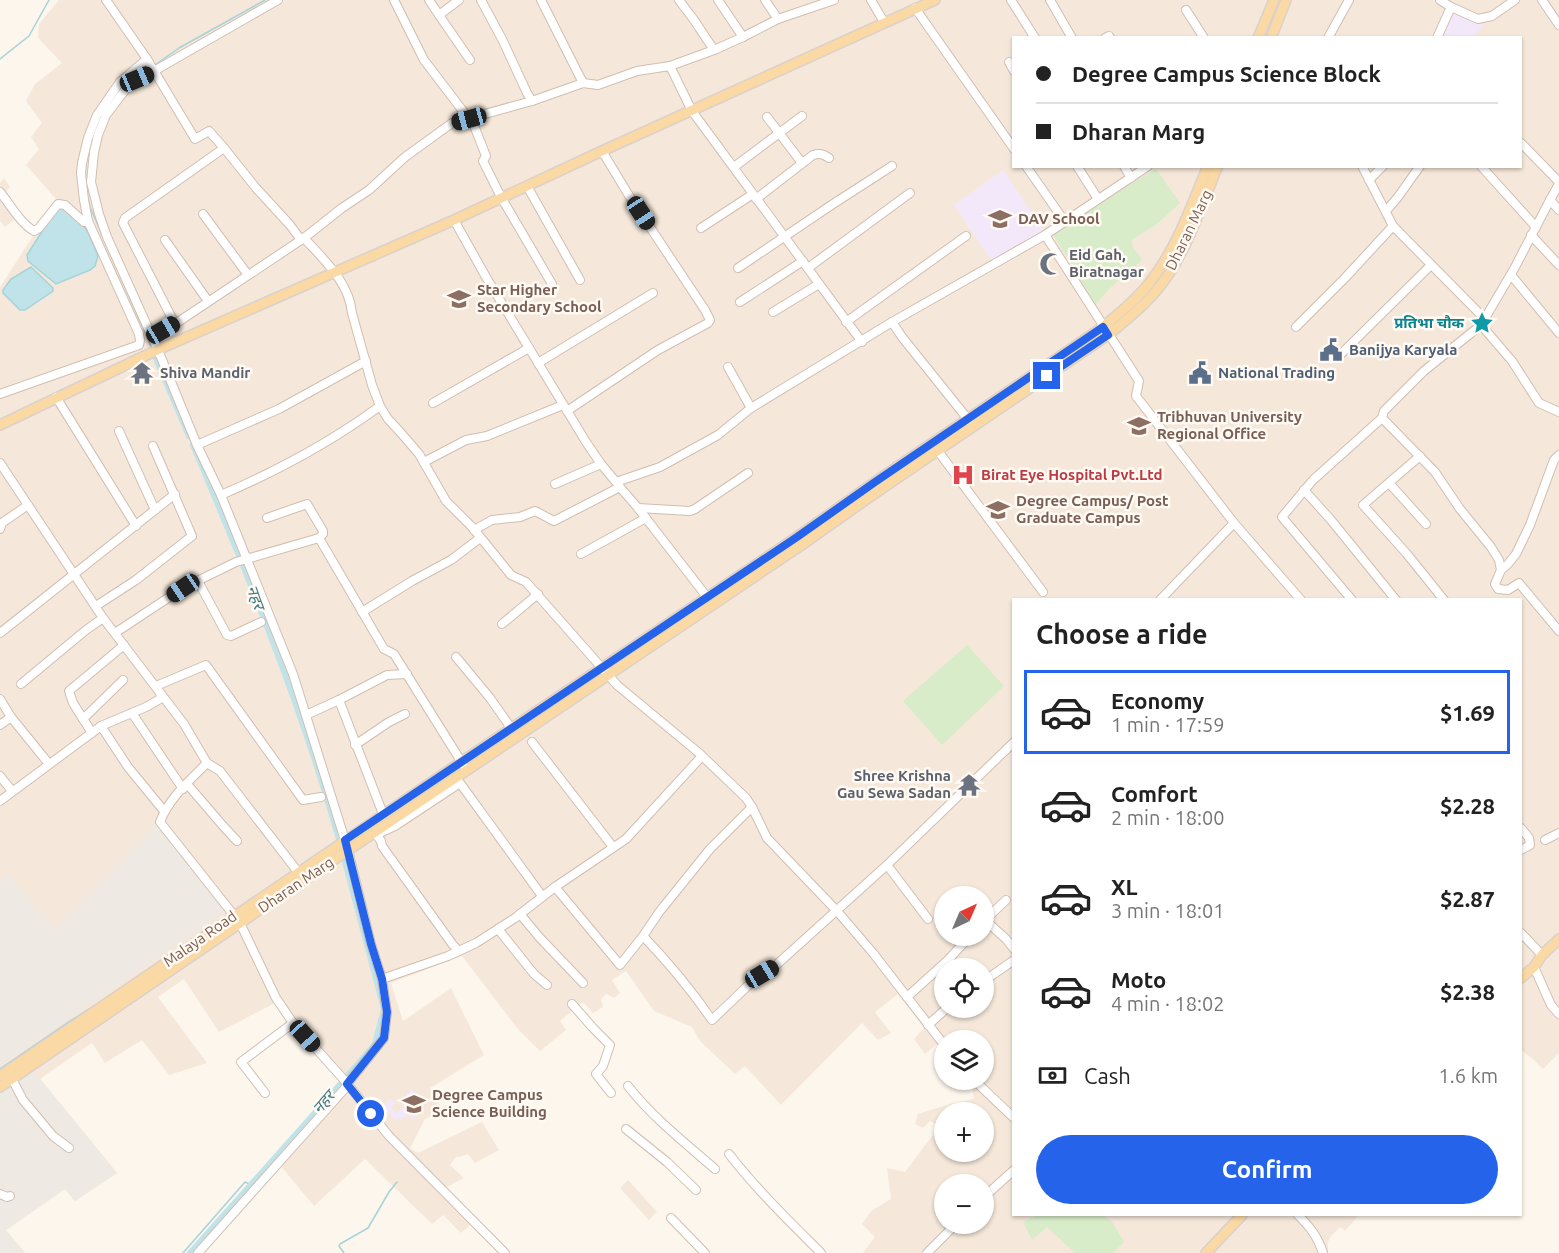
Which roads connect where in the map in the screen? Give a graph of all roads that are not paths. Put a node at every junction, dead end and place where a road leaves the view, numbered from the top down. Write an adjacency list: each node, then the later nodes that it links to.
1 (106, 0): 38 (street)
2 (278, 0): 43 (street)
3 (394, 0): 49 (street)
4 (429, 0): 25 (street)
5 (459, 0): 25 (street)
6 (481, 0): 45 (street)
7 (541, 0): 44 (street)
8 (679, 0): 37 (street)
9 (718, 0): 36 (street)
10 (765, 0): 26 (street)
11 (834, 0): 26 (street)
12 (871, 0): 27 (street)
13 (935, 0): 23 (main road)
14 (1011, 0): 29 (street)
15 (1050, 0): 30 (street)
16 (1274, 0): 32 (main road)
17 (1286, 0): 33 (main road)
18 (1349, 0): 34 (street)
19 (1440, 0): 22 (street)
20 (1515, 0): 22 (street)
21 (1542, 0): 28 (street)
22 (1451, 7): 35 (street)
23 (915, 8): 27 (main road); 52 (street)
24 (1186, 10): 31 (street)
25 (439, 15): 39 (street)
26 (778, 19): 36 (street)
27 (884, 22): 46 (main road)
28 (1559, 25)
29 (1034, 36)
30 (1071, 36)
31 (1203, 36)
32 (1259, 36)
33 (1272, 36)
34 (1329, 36)
35 (1438, 36)
36 (743, 37): 37 (street)
37 (714, 50): 41 (street)
38 (147, 59): 43 (street); 83 (street)
39 (470, 60)
40 (1009, 62): 42 (street)
41 (670, 66): 44 (street); 46 (street)
42 (1012, 67)
43 (154, 71): 53 (street); 115 (street)
44 (583, 83): 45 (street)
45 (532, 101): 49 (street)
46 (692, 111): 54 (main road); 57 (street)
47 (802, 116): 50 (street)
48 (767, 117): 50 (street)
49 (471, 119): 76 (street); 92 (street)
50 (779, 132): 56 (street); 57 (street)
51 (1522, 144): 71 (street)
52 (1012, 146)
53 (224, 148): 92 (street); 111 (street)
54 (602, 151): 72 (main road); 127 (street)
55 (829, 158): 56 (street)
56 (802, 163): 75 (street)
57 (734, 166): 75 (street)
58 (892, 166): 91 (street)
59 (1027, 168): 84 (street)
60 (1078, 168): 77 (street)
61 (1125, 168): 69 (street)
62 (1145, 168): 69 (street)
63 (1207, 168): 113 (main road)
64 (1217, 168): 113 (main road, Dharan Marg)
65 (1363, 168): 70 (street)
66 (1381, 168): 70 (street)
67 (1419, 168): 80 (street)
68 (1483, 168): 86 (street)
69 (1131, 178): 77 (street)
70 (1369, 180): 80 (street)
71 (1559, 183): 78 (street)
72 (527, 186): 76 (main road); 101 (street)
73 (0, 192): 83 (street)
74 (910, 193): 94 (street)
75 (754, 196): 87 (street); 91 (street)
76 (501, 197): 82 (main road); 102 (street)
77 (1098, 199): 84 (street)
78 (1550, 200): 79 (street); 86 (street)
79 (1559, 210)
80 (1386, 211): 85 (street)
81 (203, 214): 100 (street)
82 (454, 220): 98 (main road); 117 (street)
83 (88, 221): 123 (street)
84 (1065, 222): 90 (street)
85 (1393, 226): 95 (street); 112 (street)
86 (1536, 227): 88 (street)
87 (701, 228)
88 (1531, 235): 96 (street); 99 (street)
89 (966, 236): 108 (street)
90 (1045, 236): 109 (street); 113 (street)
91 (785, 237): 94 (street); 97 (street)
92 (303, 239): 98 (street); 100 (street)
93 (165, 240): 105 (street)
94 (805, 264): 103 (street); 106 (street)
95 (1431, 265): 110 (street); 119 (street)
96 (1559, 265)
97 (738, 268)
98 (336, 273): 118 (main road); 120 (street)
99 (1511, 274): 110 (street); 114 (street)
100 (248, 275): 105 (street)
101 (580, 280)
102 (552, 284)
103 (819, 284): 107 (street); 108 (street)
104 (653, 293): 121 (street)
105 (208, 301): 111 (street)
106 (740, 302)
107 (772, 312)
108 (846, 322): 116 (street)
109 (892, 322): 116 (street); 131 (street)
110 (1483, 322): 129 (street); 130 (street)
111 (174, 324): 115 (street)
112 (1296, 327)
113 (1106, 331): 131 (main road, Dharan Marg); 154 (street)
114 (1559, 333)
115 (152, 337): 118 (street)
116 (862, 342): 128 (street)
117 (529, 348): 121 (street); 125 (street)
118 (158, 350): 124 (main road); 134 (street)
119 (1340, 355)
120 (366, 361): 126 (street); 134 (street)
121 (538, 363): 127 (street)
122 (728, 367): 128 (street)
123 (0, 394)
124 (57, 397): 132 (main road); 156 (street)
125 (434, 403)
126 (380, 406): 139 (street); 148 (street)
127 (565, 408): 139 (street); 141 (street)
128 (751, 408): 145 (street)
129 (1559, 412)
130 (1383, 418): 138 (street); 146 (street)
131 (971, 423): 136 (main road, Dharan Marg); 166 (main road, Malaya Road)
132 (0, 425)
133 (119, 431): 151 (street)
134 (197, 445): 148 (street)
135 (153, 446): 147 (street)
136 (938, 451): 166 (main road, Dharan Marg); 168 (street)
137 (1559, 455): 163 (street)
138 (1420, 456): 143 (street); 163 (street)
139 (424, 462): 158 (street)
140 (0, 463): 149 (street)
141 (601, 464): 144 (street); 145 (street)
142 (748, 473): 150 (street)
143 (1389, 483): 155 (street); 175 (street)
144 (555, 484)
145 (618, 485): 150 (street); 158 (street)
146 (1304, 490): 173 (street); 174 (street)
147 (175, 494): 151 (street); 177 (street)
148 (221, 495): 162 (street)
149 (28, 505): 157 (street); 164 (street)
150 (638, 508): 153 (street)
151 (155, 510): 156 (street)
152 (267, 518): 159 (street)
153 (646, 518): 161 (street); 170 (street)
154 (1234, 523): 171 (street); 172 (street)
155 (1426, 524)
156 (136, 526): 164 (street)
157 (0, 529)
158 (474, 530): 160 (street)
159 (319, 538): 162 (street); 178 (street)
160 (480, 538): 169 (street); 178 (street)
161 (581, 554)
162 (247, 558): 165 (street); 196 (street)
163 (1501, 570): 167 (street)
164 (74, 574): 177 (street); 183 (street)
165 (198, 581): 180 (street); 184 (street)
166 (726, 589): 170 (main road, Malaya Road); 187 (main road, Dharan Marg)
167 (1498, 589): 176 (street); 182 (street)
168 (1043, 592)
169 (538, 594): 181 (street); 187 (street)
170 (707, 597): 187 (main road, Malaya Road)
171 (1162, 598)
172 (1299, 598)
173 (1350, 598)
174 (1394, 598)
175 (1442, 598)
176 (1499, 598)
177 (96, 606): 179 (street)
178 (362, 612): 188 (street)
179 (103, 618): 184 (street); 190 (street)
180 (261, 622)
181 (502, 624)
182 (1559, 631)
183 (0, 633)
184 (115, 633): 185 (street)
185 (124, 645): 191 (street); 198 (street)
186 (456, 657): 201 (street)
187 (605, 670): 201 (main road, Malaya Road); 206 (street); 209 (main road, Dharan Marg)
188 (407, 674): 193 (street); 209 (street)
189 (123, 680): 198 (street)
190 (21, 684)
191 (158, 689): 194 (street); 207 (street); 213 (street)
192 (0, 699): 197 (street)
193 (339, 700): 196 (street); 205 (street)
194 (132, 713): 200 (street); 211 (street)
195 (405, 714): 205 (street)
196 (306, 715): 222 (street)
197 (11, 717): 199 (street); 208 (street)
198 (83, 719): 202 (street)
199 (0, 725)
200 (101, 726): 202 (street); 216 (street)
201 (511, 728): 209 (main road, Malaya Road)
202 (92, 733): 208 (street)
203 (532, 742): 223 (street)
204 (1012, 744): 225 (street)
205 (355, 745): 217 (street)
206 (702, 756): 215 (street); 223 (street)
207 (207, 763): 211 (street); 226 (street)
208 (49, 764): 212 (street)
209 (464, 766): 217 (main road, Malaya Road); 222 (main road, Dharan Marg)
210 (0, 776): 212 (street)
211 (185, 786): 216 (street); 221 (street)
212 (12, 791): 214 (street)
213 (321, 797)
214 (0, 801)
215 (752, 807): 230 (street); 238 (street)
216 (164, 811): 233 (street)
217 (383, 814): 222 (main road, Malaya Road)
218 (1522, 829): 224 (street)
219 (1559, 833): 220 (street)
220 (1545, 840)
221 (237, 841)
222 (346, 845): 226 (main road, Malaya Road); 233 (main road, Dharan Marg); 248 (street)
223 (613, 847): 227 (street)
224 (1522, 849)
225 (887, 865): 230 (street); 234 (street)
226 (298, 872): 233 (main road, Malaya Road)
227 (555, 887): 228 (street); 238 (street)
228 (542, 896): 232 (street); 242 (street)
229 (1006, 900): 231 (street)
230 (837, 911): 238 (street); 251 (street)
231 (994, 911)
232 (520, 914): 236 (street); 249 (street)
233 (237, 919): 255 (street); 258 (main road, Malaya Road); 259 (main road, Dharan Marg)
234 (928, 919)
235 (994, 928): 241 (street)
236 (498, 929): 242 (street); 250 (street)
237 (1522, 934): 243 (street)
238 (643, 936)
239 (1559, 939): 243 (main road)
240 (961, 946): 251 (street)
241 (1012, 946)
242 (459, 951): 248 (street)
243 (1542, 955): 245 (main road)
244 (1012, 961): 246 (street)
245 (1534, 967): 247 (main road); 253 (street)
246 (994, 974)
247 (1522, 977)
248 (382, 979): 260 (street)
249 (583, 982)
250 (548, 985)
251 (907, 997): 256 (street)
252 (572, 1004): 265 (street)
253 (1559, 1014)
254 (936, 1018): 256 (street)
255 (292, 1023): 260 (street); 264 (street)
256 (928, 1025): 257 (street)
257 (934, 1032)
258 (0, 1076)
259 (12, 1079): 262 (main road, Dharan Marg); 268 (street)
260 (346, 1082): 280 (street); 281 (street)
261 (628, 1086): 270 (street)
262 (0, 1088)
263 (985, 1090): 266 (street)
264 (265, 1093)
265 (611, 1093)
266 (1012, 1116)
267 (626, 1129): 273 (street)
268 (69, 1148)
269 (729, 1154): 283 (street)
270 (715, 1170)
271 (1012, 1172): 272 (street)
272 (994, 1188)
273 (696, 1190)
274 (0, 1194): 275 (street)
275 (10, 1196)
276 (1241, 1216): 285 (main road)
277 (1299, 1216): 286 (street)
278 (670, 1218): 282 (street)
279 (946, 1234): 284 (street)
280 (198, 1253)
281 (505, 1253)
282 (705, 1253)
283 (821, 1253)
284 (927, 1253)
285 (1206, 1253)
286 (1323, 1253)

